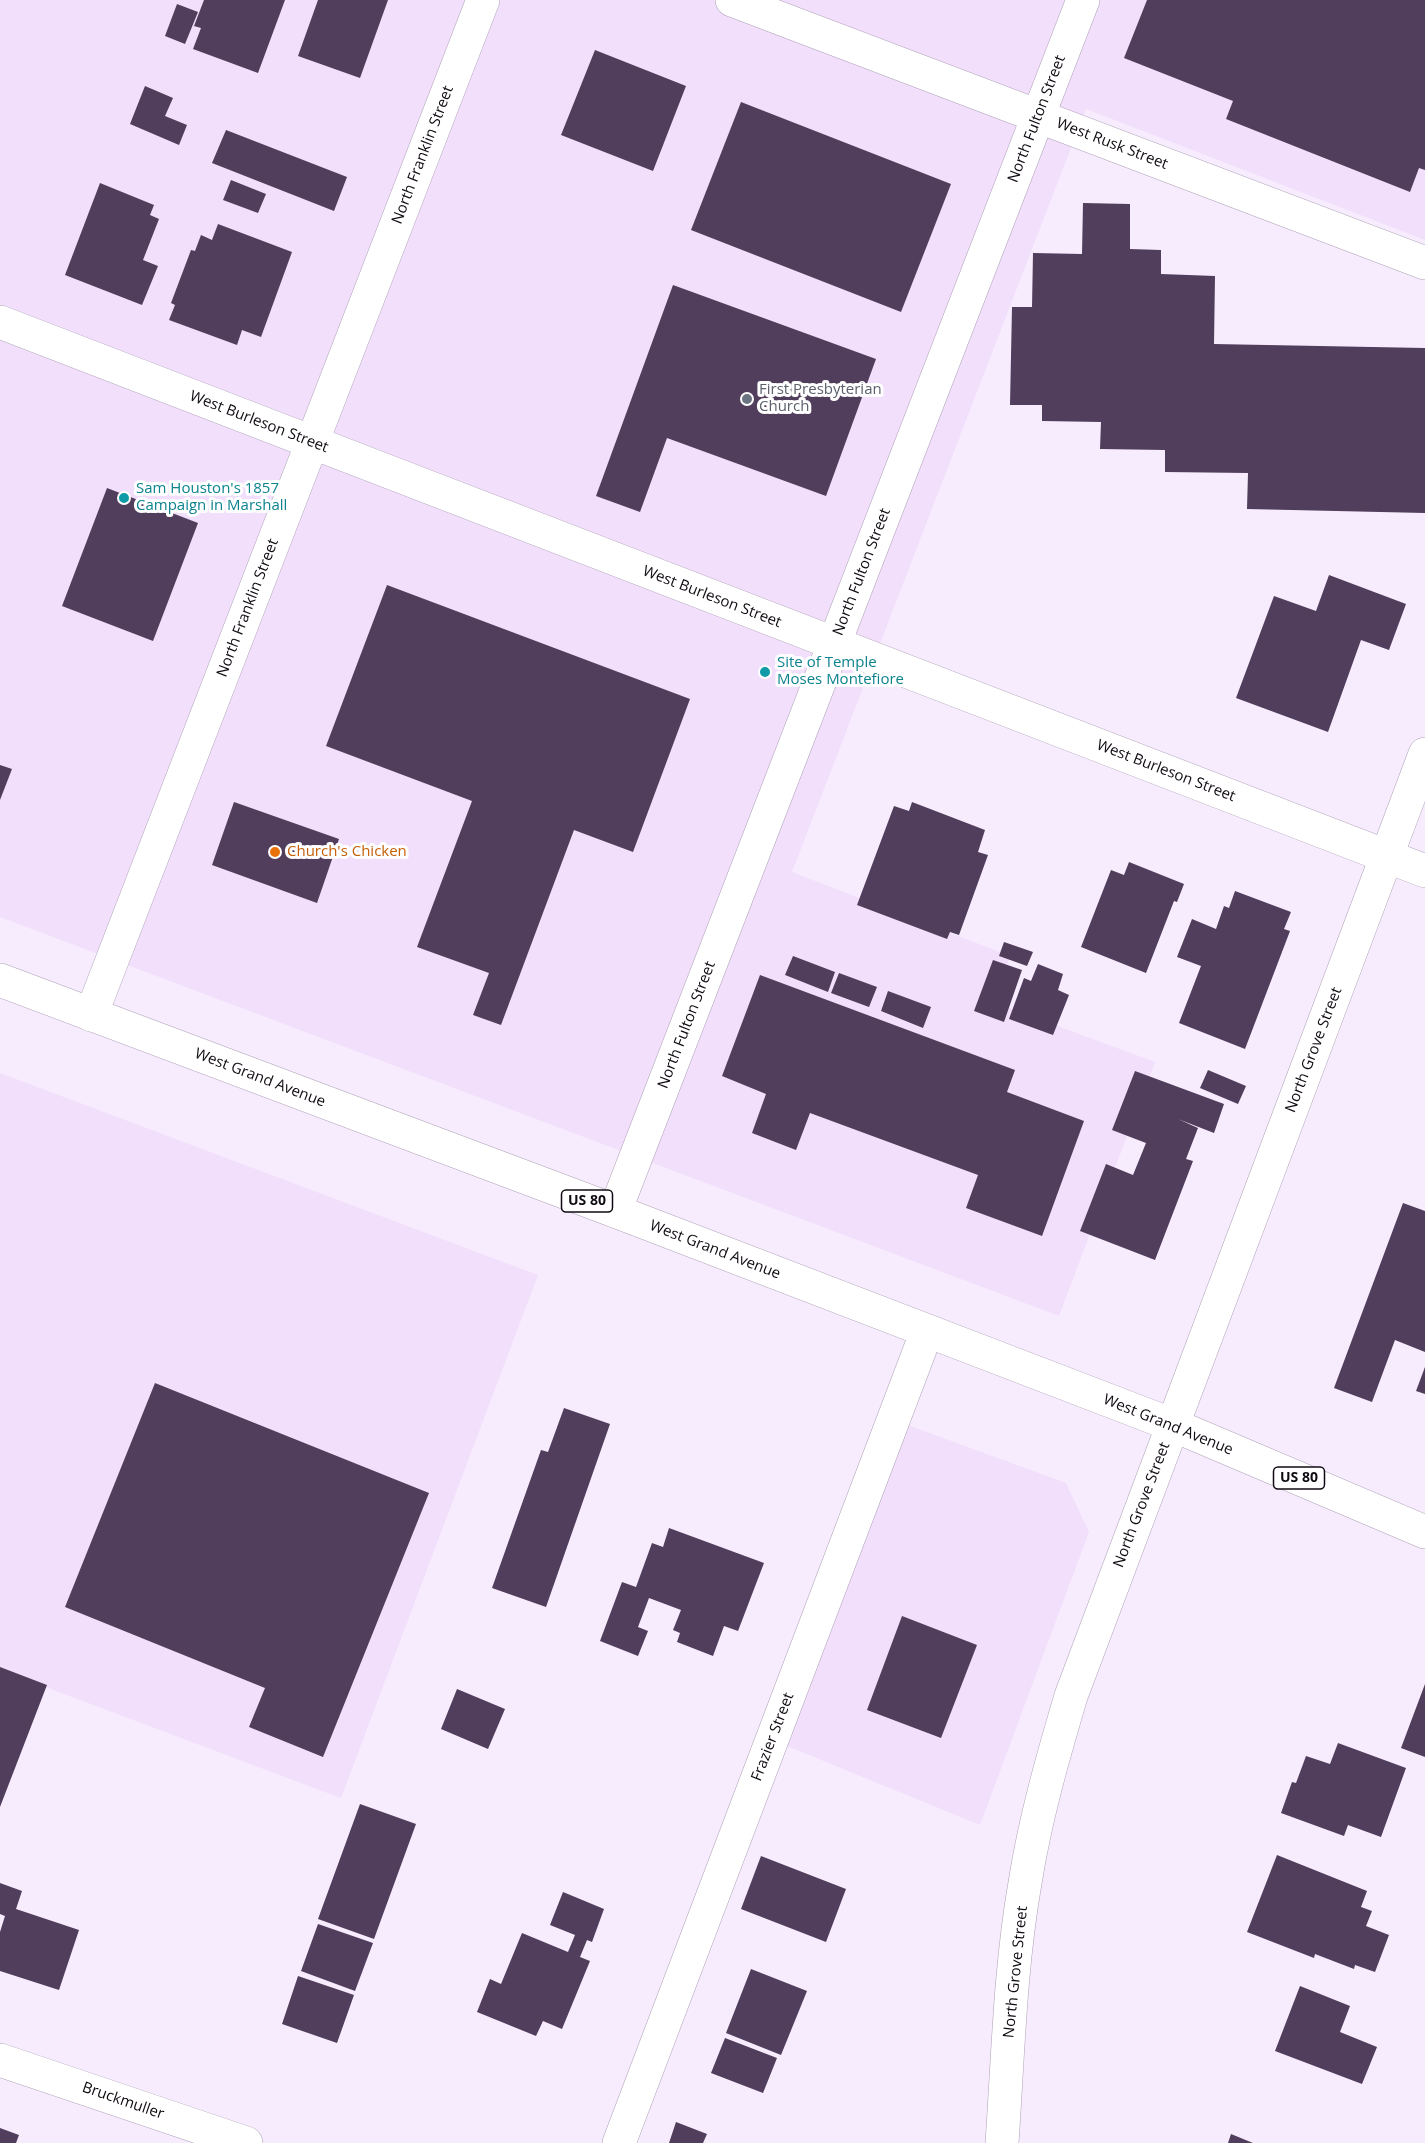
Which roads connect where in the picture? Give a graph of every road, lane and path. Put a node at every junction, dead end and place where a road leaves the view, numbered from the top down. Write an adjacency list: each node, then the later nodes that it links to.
1 (483, 0): 7 (main road, North Franklin Street)
2 (732, 0): 4 (main road, West Rusk Street)
3 (1083, 0): 4 (main road, North Fulton Street)
4 (1038, 116): 5 (main road, West Rusk Street); 8 (main road, North Fulton Street)
5 (1425, 263)
6 (0, 322): 7 (main road, West Burleson Street)
7 (312, 442): 8 (main road, West Burleson Street); 13 (main road, North Franklin Street)
8 (834, 644): 10 (main road, West Burleson Street); 14 (main road, North Fulton Street)
9 (1425, 754): 10 (main road, North Grove Street)
10 (1386, 856): 11 (main road, West Burleson Street); 16 (main road, North Grove Street)
11 (1425, 871)
12 (0, 980): 13 (main road, West Grand Avenue / US 80)
13 (91, 1015): 14 (main road, West Grand Avenue / US 80)
14 (615, 1211): 15 (main road, West Grand Avenue / US 80)
15 (927, 1331): 16 (main road, West Grand Avenue / US 80); 20 (main road, Frazier Street)
16 (1173, 1425): 17 (main road, West Grand Avenue / US 80); 21 (main road, North Grove Street)
17 (1425, 1532)
18 (0, 2060): 19 (main road, Bruckmuller)
19 (246, 2143)
20 (619, 2143)
21 (1002, 2143)

